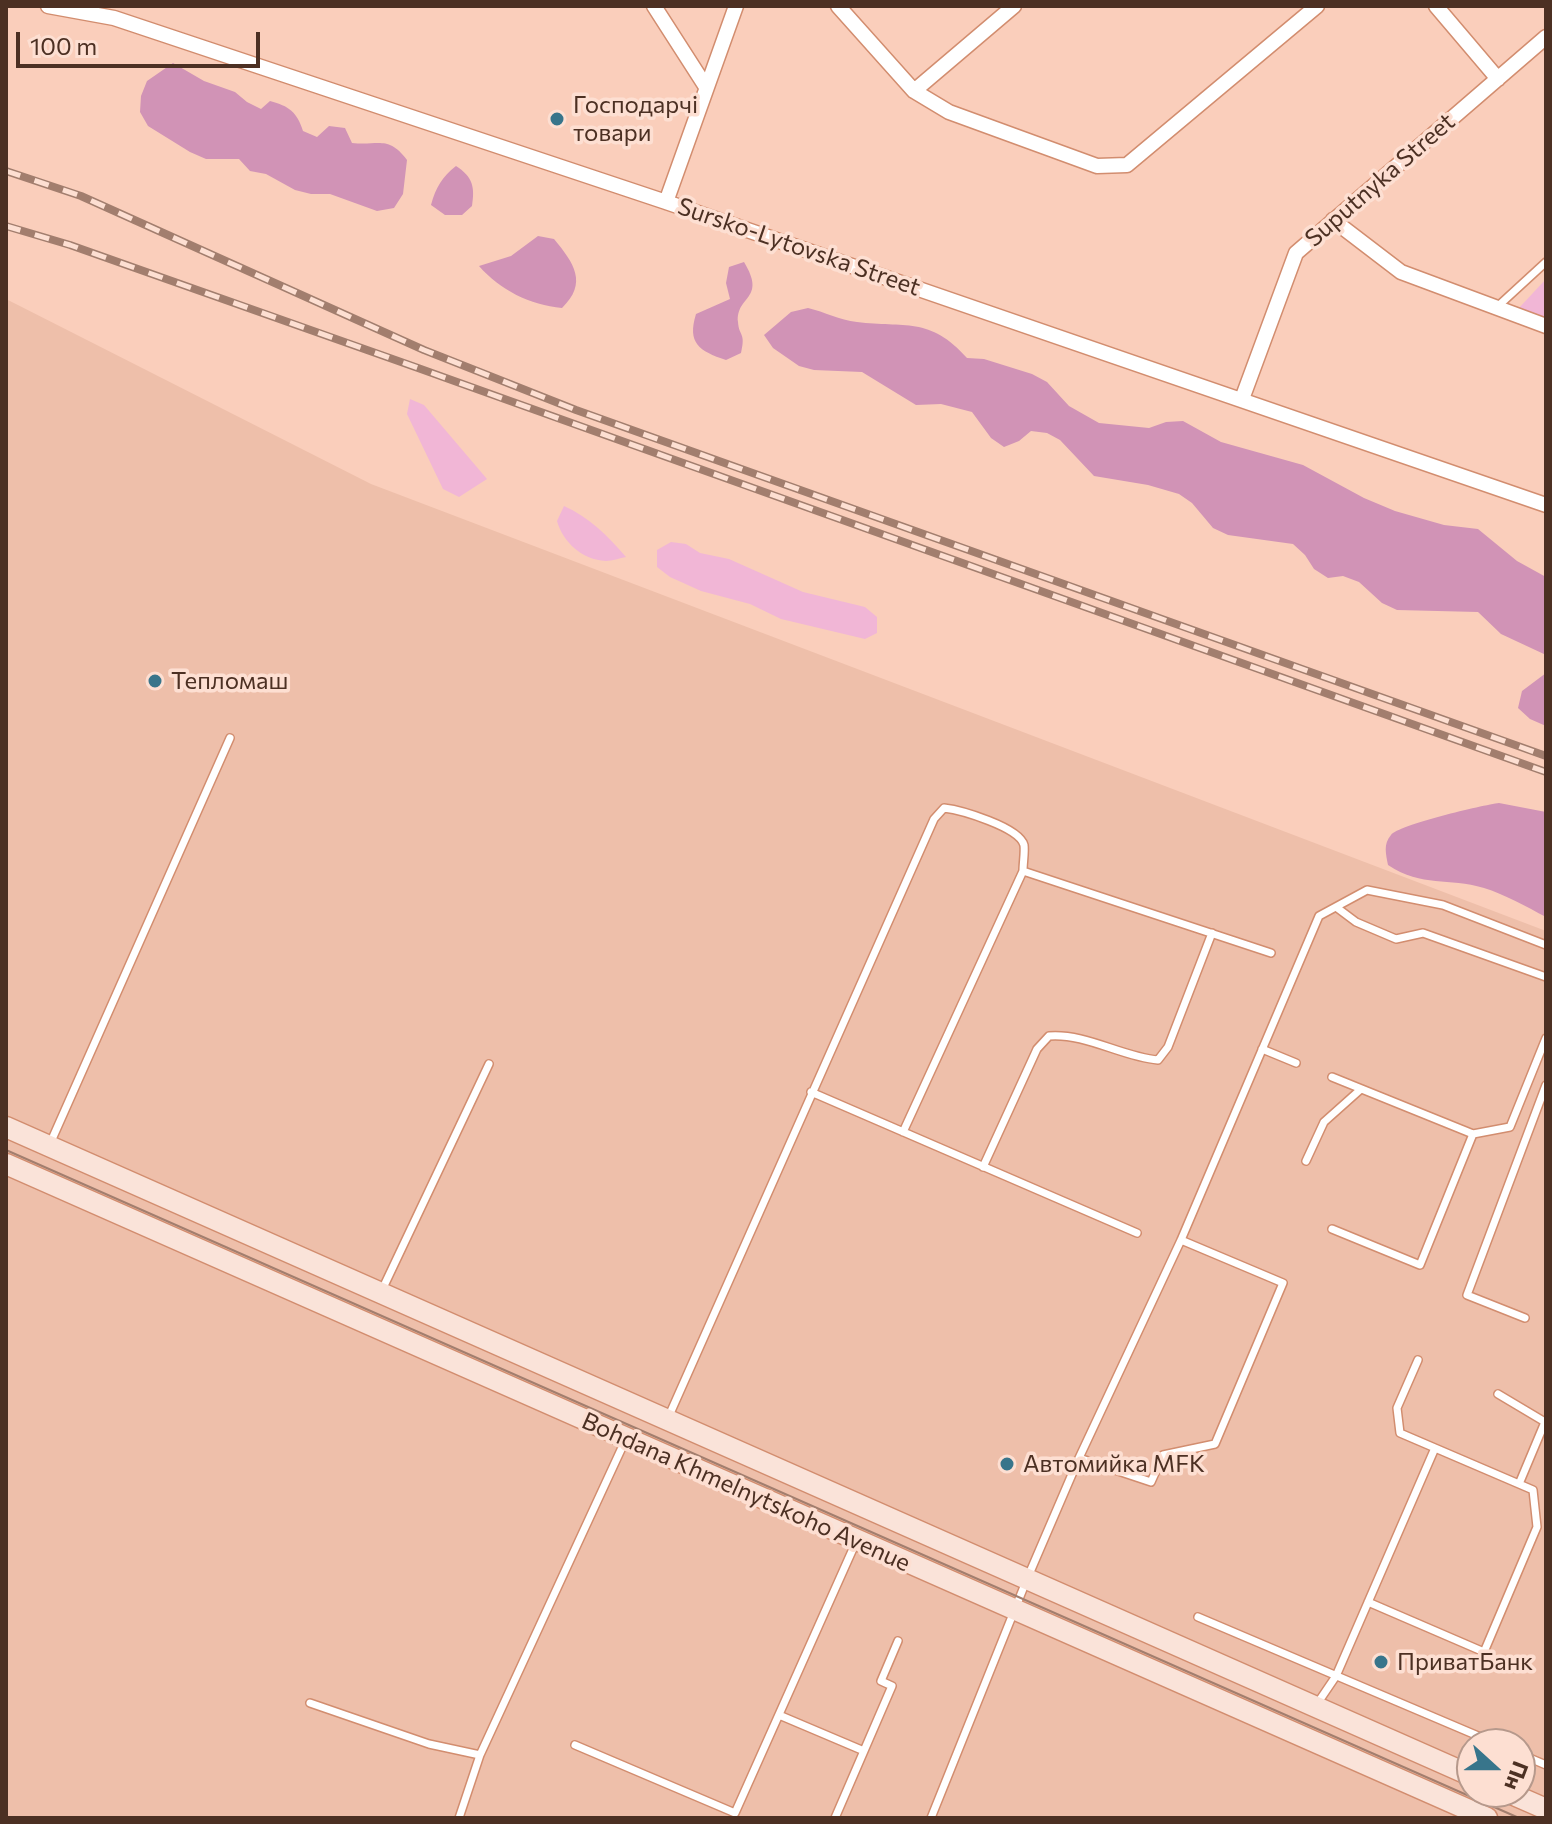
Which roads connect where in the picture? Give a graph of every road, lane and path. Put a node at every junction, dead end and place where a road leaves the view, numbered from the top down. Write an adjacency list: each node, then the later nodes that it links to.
1 (48, 6): 12 (street, Sursko-Lytovska Street)
2 (654, 6): 10 (street)
3 (736, 6): 10 (street)
4 (838, 6): 11 (street)
5 (1014, 6): 11 (street)
6 (1317, 6): 11 (street)
7 (1436, 6): 9 (street)
8 (1546, 37): 9 (street, Suputnyka Street)
9 (1498, 79): 13 (street, Suputnyka Street)
10 (706, 87): 12 (street)
11 (914, 91)
12 (666, 202): 17 (street, Sursko-Lytovska Street)
13 (1333, 220): 15 (street); 17 (street, Suputnyka Street)
14 (1546, 262): 15 (lane)
15 (1495, 308): 16 (street)
16 (1546, 326)
17 (1242, 399): 18 (street, Sursko-Lytovska Street)
18 (1546, 505)
19 (230, 738): 38 (lane)
20 (1023, 871): 22 (lane); 33 (lane); 36 (lane)
21 (1336, 907): 23 (lane); 25 (lane); 27 (lane)
22 (1212, 933): 24 (lane); 41 (lane)
23 (1546, 945)
24 (1271, 953)
25 (1546, 977)
26 (1546, 1038): 37 (lane)
27 (1262, 1049): 28 (lane); 44 (lane)
28 (1296, 1063)
29 (489, 1064): 45 (lane)
30 (1332, 1077): 32 (lane)
31 (1546, 1085): 46 (lane)
32 (1361, 1089): 37 (lane); 39 (lane)
33 (811, 1092): 36 (lane); 49 (lane)
34 (6, 1121): 35 (lane)
35 (15, 1132): 38 (main road, Bohdana Khmelnytskoho Avenue)
36 (903, 1132): 41 (lane)
37 (1473, 1134): 42 (lane)
38 (49, 1146): 45 (main road, Bohdana Khmelnytskoho Avenue)
39 (1306, 1161)
40 (6, 1164): 50 (main road, Bohdana Khmelnytskoho Avenue)
41 (983, 1167): 43 (lane)
42 (1332, 1229)
43 (1137, 1233)
44 (1181, 1240): 52 (lane); 52 (lane)
45 (380, 1294): 49 (main road, Bohdana Khmelnytskoho Avenue)
46 (1525, 1318)
47 (1418, 1360): 51 (lane)
48 (1498, 1394): 53 (lane)
49 (667, 1420): 55 (main road, Bohdana Khmelnytskoho Avenue)
50 (626, 1439): 54 (main road, Bohdana Khmelnytskoho Avenue); 67 (lane)
51 (1435, 1448): 53 (lane); 56 (lane)
52 (1079, 1458): 55 (lane)
53 (1519, 1484): 56 (lane)
54 (857, 1540): 57 (main road, Bohdana Khmelnytskoho Avenue); 63 (lane)
55 (1027, 1579): 57 (lane); 62 (main road, Bohdana Khmelnytskoho Avenue)
56 (1368, 1602): 60 (lane)
57 (1015, 1610): 72 (lane); 73 (main road, Bohdana Khmelnytskoho Avenue)
58 (1198, 1617): 60 (lane)
59 (898, 1641): 66 (lane)
60 (1336, 1676): 62 (lane); 64 (lane)
61 (310, 1703): 67 (lane)
62 (1314, 1707): 68 (main road, Bohdana Khmelnytskoho Avenue)
63 (779, 1715): 66 (lane); 69 (lane)
64 (1459, 1728)
65 (575, 1745): 69 (lane)
66 (864, 1751): 71 (lane)
67 (480, 1755): 70 (lane)
68 (1456, 1769)
69 (734, 1815)
70 (459, 1818)
71 (835, 1818)
72 (931, 1818)
73 (1487, 1818)

